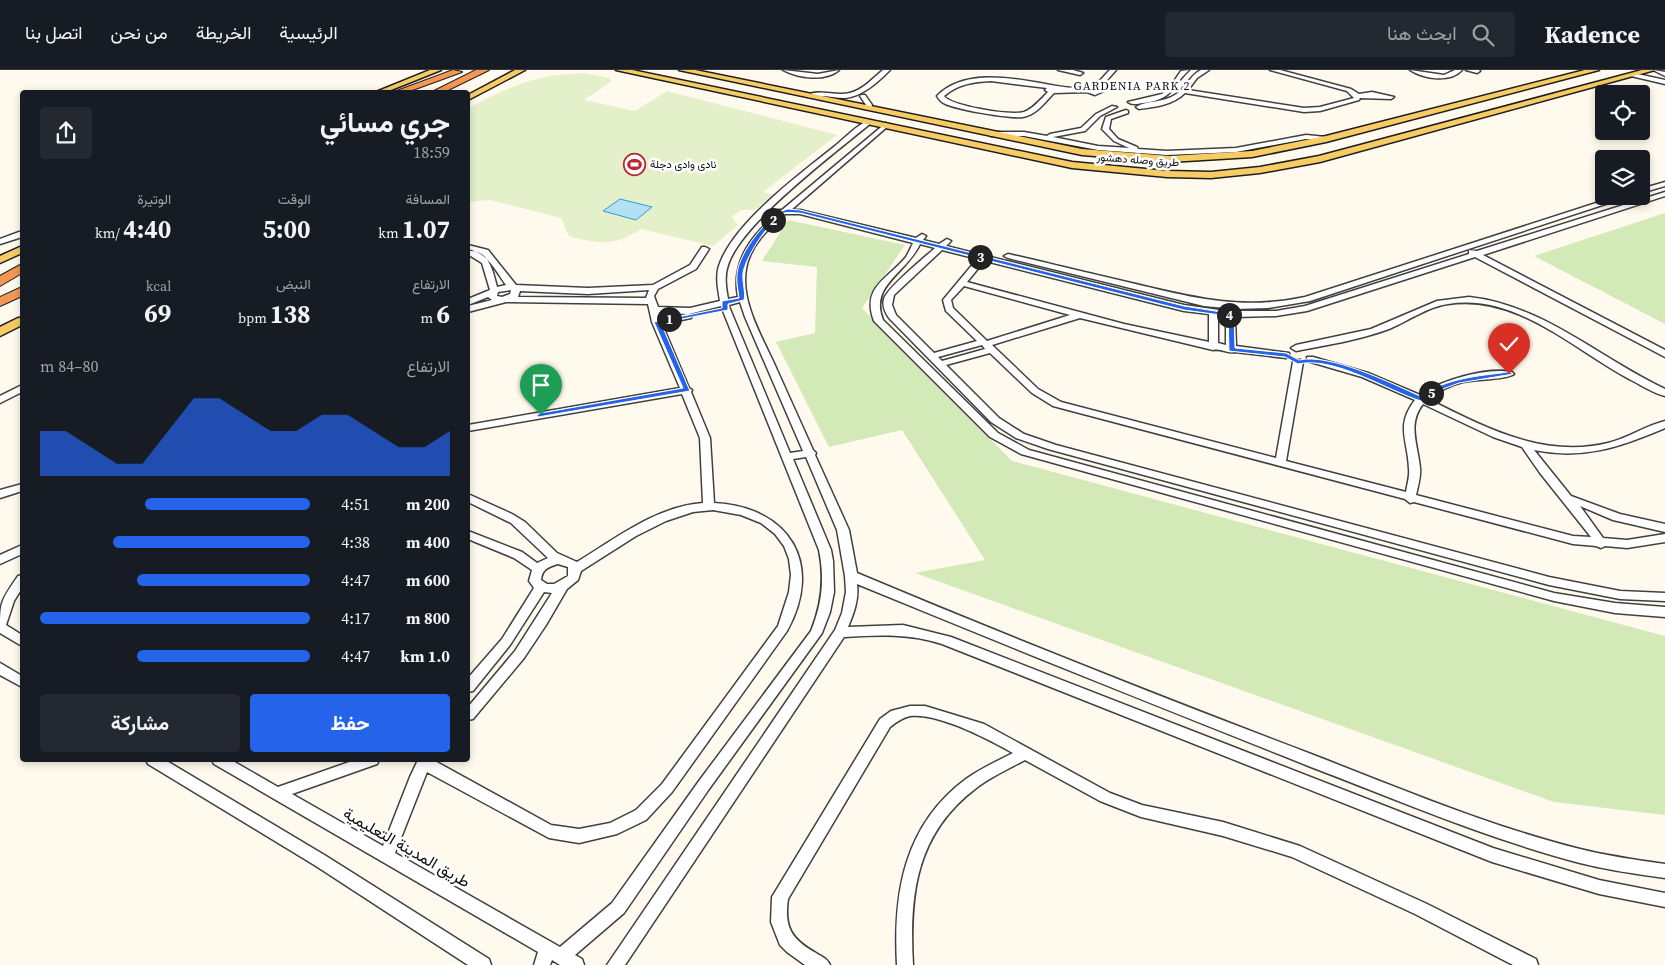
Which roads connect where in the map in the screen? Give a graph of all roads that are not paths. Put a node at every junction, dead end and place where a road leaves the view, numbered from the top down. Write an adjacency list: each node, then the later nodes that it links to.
1 (437, 70): 28 (main road)
2 (484, 70): 31 (highway)
3 (521, 70): 39 (main road)
4 (620, 70): 48 (main road, طريق وصله دهشور)
5 (684, 70): 35 (main road, طريق وصله دهشور)
6 (786, 70): 7 (street)
7 (836, 70)
8 (887, 70): 34 (street)
9 (897, 70): 36 (street)
10 (1061, 70): 23 (street)
11 (1113, 70): 32 (street)
12 (1186, 70): 41 (street)
13 (1206, 70): 33 (street)
14 (1274, 70): 38 (street)
15 (1412, 70): 16 (street)
16 (1460, 70)
17 (1468, 70): 22 (street)
18 (1595, 70): 44 (main road, طريق وصله دهشور)
19 (1651, 70): 25 (main road, طريق وصله دهشور)
20 (1657, 70): 24 (street)
21 (459, 71): 29 (highway); 30 (highway)
22 (1476, 71)
23 (1080, 74)
24 (1665, 74)
25 (1633, 75): 26 (street); 47 (main road, طريق وصله دهشور)
26 (1665, 82)
27 (1051, 89): 27 (street); 32 (street)
28 (385, 90)
29 (405, 90)
30 (418, 90)
31 (441, 90)
32 (1097, 90): 37 (street)
33 (1184, 91): 38 (street); 42 (street)
34 (855, 95): 35 (street); 36 (street)
35 (809, 96): 43 (main road, طريق وصله دهشور)
36 (863, 96): 43 (street)
37 (1105, 96)
38 (1357, 96): 40 (street)
39 (470, 97)
40 (1391, 97)
41 (1120, 103): 42 (street); 45 (street); 52 (street)
42 (1139, 107): 45 (street)
43 (868, 108): 51 (main road, طريق وصله دهشور)
44 (1446, 109): 46 (main road, طريق وصله دهشور); 47 (main road)
45 (1126, 112): 54 (street)
46 (1413, 118): 50 (main road); 53 (main road, طريق وصله دهشور)
47 (1469, 119): 50 (main road, طريق وصله دهشور)
48 (869, 122): 49 (main road, طريق وصله دهشور); 55 (street)
49 (886, 125): 50 (main road, طريق وصله دهشور); 56 (street)
50 (1435, 128)
51 (991, 134): 52 (street); 53 (main road, طريق وصله دهشور)
52 (1035, 136): 54 (street)
53 (1326, 139): 54 (street)
54 (1148, 153)
55 (827, 157): 56 (street); 89 (street)
56 (843, 161): 60 (street)
57 (1665, 184): 58 (street)
58 (1650, 188)
59 (1665, 194): 71 (street)
60 (795, 200): 62 (street); 64 (street)
61 (1601, 205): 71 (street)
62 (781, 212): 64 (street); 87 (street)
63 (20, 235): 65 (street)
64 (919, 239): 67 (street); 141 (street)
65 (0, 242)
66 (20, 243): 72 (main road)
67 (945, 244): 91 (street); 92 (street); 107 (street)
68 (470, 247): 81 (street)
69 (704, 249): 80 (street)
70 (20, 250): 74 (main road)
71 (1475, 250): 91 (street); 91 (street); 100 (street); 104 (street)
72 (0, 252)
73 (470, 253): 83 (street)
74 (0, 260)
75 (976, 266): 78 (street)
76 (20, 269): 79 (highway)
77 (20, 275): 79 (highway)
78 (962, 283): 94 (street); 99 (street)
79 (0, 284)
80 (654, 287): 81 (street); 88 (street)
81 (512, 288): 83 (street); 84 (street)
82 (20, 292): 86 (highway)
83 (493, 292): 84 (street); 85 (street)
84 (503, 299): 88 (street); 90 (street)
85 (470, 301)
86 (0, 302)
87 (743, 302): 89 (street); 118 (street)
88 (652, 305): 89 (street); 96 (street)
89 (725, 306): 96 (street); 119 (street)
90 (470, 308)
91 (1230, 311): 92 (street); 103 (street)
92 (1214, 313): 101 (street)
93 (20, 315): 97 (main road)
94 (1082, 315): 99 (street); 101 (street)
95 (20, 322): 98 (main road)
96 (657, 322): 111 (street)
97 (0, 325)
98 (0, 332)
99 (987, 345): 107 (street); 120 (street)
100 (1665, 346)
101 (1213, 347): 103 (street)
102 (1296, 348): 105 (street); 106 (street); 112 (street)
103 (1231, 350): 105 (street)
104 (1665, 354)
105 (1286, 355): 108 (street)
106 (1310, 359): 108 (street); 113 (street)
107 (936, 360): 140 (street)
108 (1298, 362): 120 (street)
109 (1509, 374): 113 (street)
110 (20, 389): 114 (street)
111 (687, 390): 116 (street); 126 (street)
112 (1665, 393)
113 (1421, 399): 117 (street); 125 (street)
114 (0, 400)
115 (1665, 424): 117 (street)
116 (470, 428)
117 (1526, 444): 123 (street)
118 (811, 453): 119 (street); 136 (street)
119 (786, 457): 160 (street)
120 (1280, 464): 125 (street)
121 (20, 489): 122 (street)
122 (0, 494)
123 (1568, 498): 127 (street); 130 (street)
124 (470, 499): 133 (street)
125 (1410, 499): 130 (street)
126 (709, 507): 135 (street); 154 (street)
127 (1665, 528)
128 (470, 536): 134 (street)
129 (1665, 538): 130 (street)
130 (1602, 544)
131 (20, 551): 132 (street)
132 (0, 560)
133 (558, 560): 134 (street); 135 (street)
134 (538, 569): 138 (street)
135 (575, 569): 139 (street)
136 (852, 576): 143 (street); 157 (street)
137 (20, 582): 142 (street)
138 (540, 587): 139 (street); 147 (street)
139 (562, 587): 148 (street)
140 (1665, 597)
141 (1665, 612)
142 (0, 626): 144 (street)
143 (840, 632): 158 (street); 164 (street)
144 (20, 640)
145 (0, 668): 146 (street)
146 (20, 681)
147 (470, 686)
148 (470, 713)
149 (1026, 753): 165 (street); 166 (street); 167 (street)
150 (156, 762): 161 (street)
151 (223, 762): 155 (street, طريق المدينة التعليمية)
152 (363, 762): 155 (street)
153 (425, 762): 156 (street)
154 (427, 762)
155 (278, 793): 156 (street, طريق المدينة التعليمية)
156 (387, 855): 159 (street, طريق المدينة التعليمية)
157 (1665, 871)
158 (1665, 900)
159 (546, 948): 160 (street, طريق المدينة التعليمية); 162 (street)
160 (561, 957): 163 (street, طريق المدينة التعليمية)
161 (483, 965)
162 (542, 965)
163 (576, 965)
164 (615, 965)
165 (822, 965)
166 (905, 965)
167 (1530, 965)

